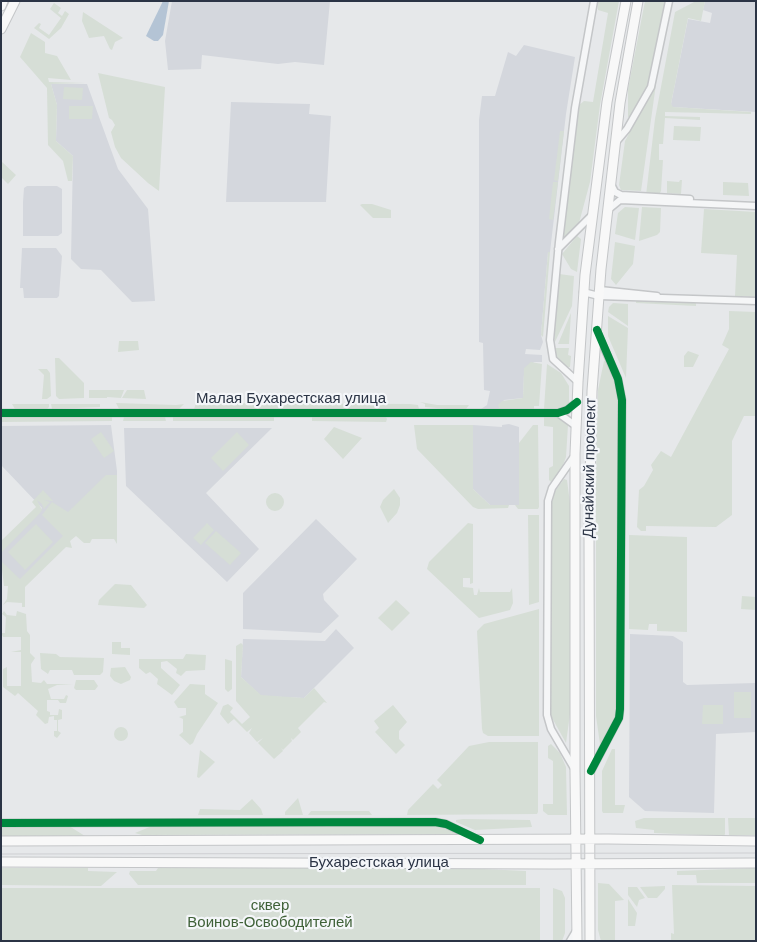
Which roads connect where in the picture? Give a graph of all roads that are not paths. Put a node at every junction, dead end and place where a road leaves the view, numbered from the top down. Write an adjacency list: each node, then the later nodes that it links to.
1 (4, 1): 7 (main road)
2 (15, 1): 8 (main road)
3 (594, 1): 15 (street)
4 (626, 1): 14 (main road, Дунайский проспект)
5 (638, 1): 9 (main road, Дунайский проспект)
6 (669, 1): 9 (street)
7 (1, 6)
8 (1, 29)
9 (616, 143): 10 (main road, Дунайский проспект)
10 (611, 184): 11 (street); 13 (main road, Дунайский проспект)
11 (756, 202)
12 (756, 206): 13 (street)
13 (608, 210): 17 (main road, Дунайский проспект)
14 (593, 214): 15 (street); 16 (main road, Дунайский проспект)
15 (562, 242): 20 (street)
16 (584, 292): 17 (main road); 20 (main road, Дунайский проспект)
17 (600, 293): 18 (street); 19 (main road, Дунайский проспект)
18 (756, 301)
19 (597, 330): 27 (main road, Дунайский проспект); 27 (street)
20 (578, 382): 21 (main road, Дунайский проспект)
21 (577, 402): 22 (street, Малая Бухарестская улица); 24 (main road, Дунайский проспект)
22 (558, 413): 23 (street, Малая Бухарестская улица); 24 (street)
23 (1, 414)
24 (576, 426): 25 (main road, Дунайский проспект)
25 (575, 454): 26 (main road, Дунайский проспект); 26 (street)
26 (575, 770): 30 (main road, Дунайский проспект)
27 (591, 771): 31 (main road, Дунайский проспект)
28 (1, 823): 29 (street)
29 (480, 840): 30 (main road, Бухарестская улица); 32 (main road, Бухарестская улица)
30 (575, 840): 31 (main road, Бухарестская улица); 36 (main road, Дунайский проспект)
31 (590, 840): 33 (main road, Бухарестская улица); 37 (main road, Дунайский проспект)
32 (1, 841)
33 (756, 841)
34 (1, 862): 36 (main road, Бухарестская улица)
35 (756, 863): 37 (main road, Бухарестская улица)
36 (576, 864): 37 (main road, Бухарестская улица); 38 (main road, Дунайский проспект)
37 (590, 864): 39 (main road, Дунайский проспект)
38 (576, 931): 40 (street); 41 (main road, Дунайский проспект)
39 (591, 940)
40 (570, 941)
41 (577, 941)

